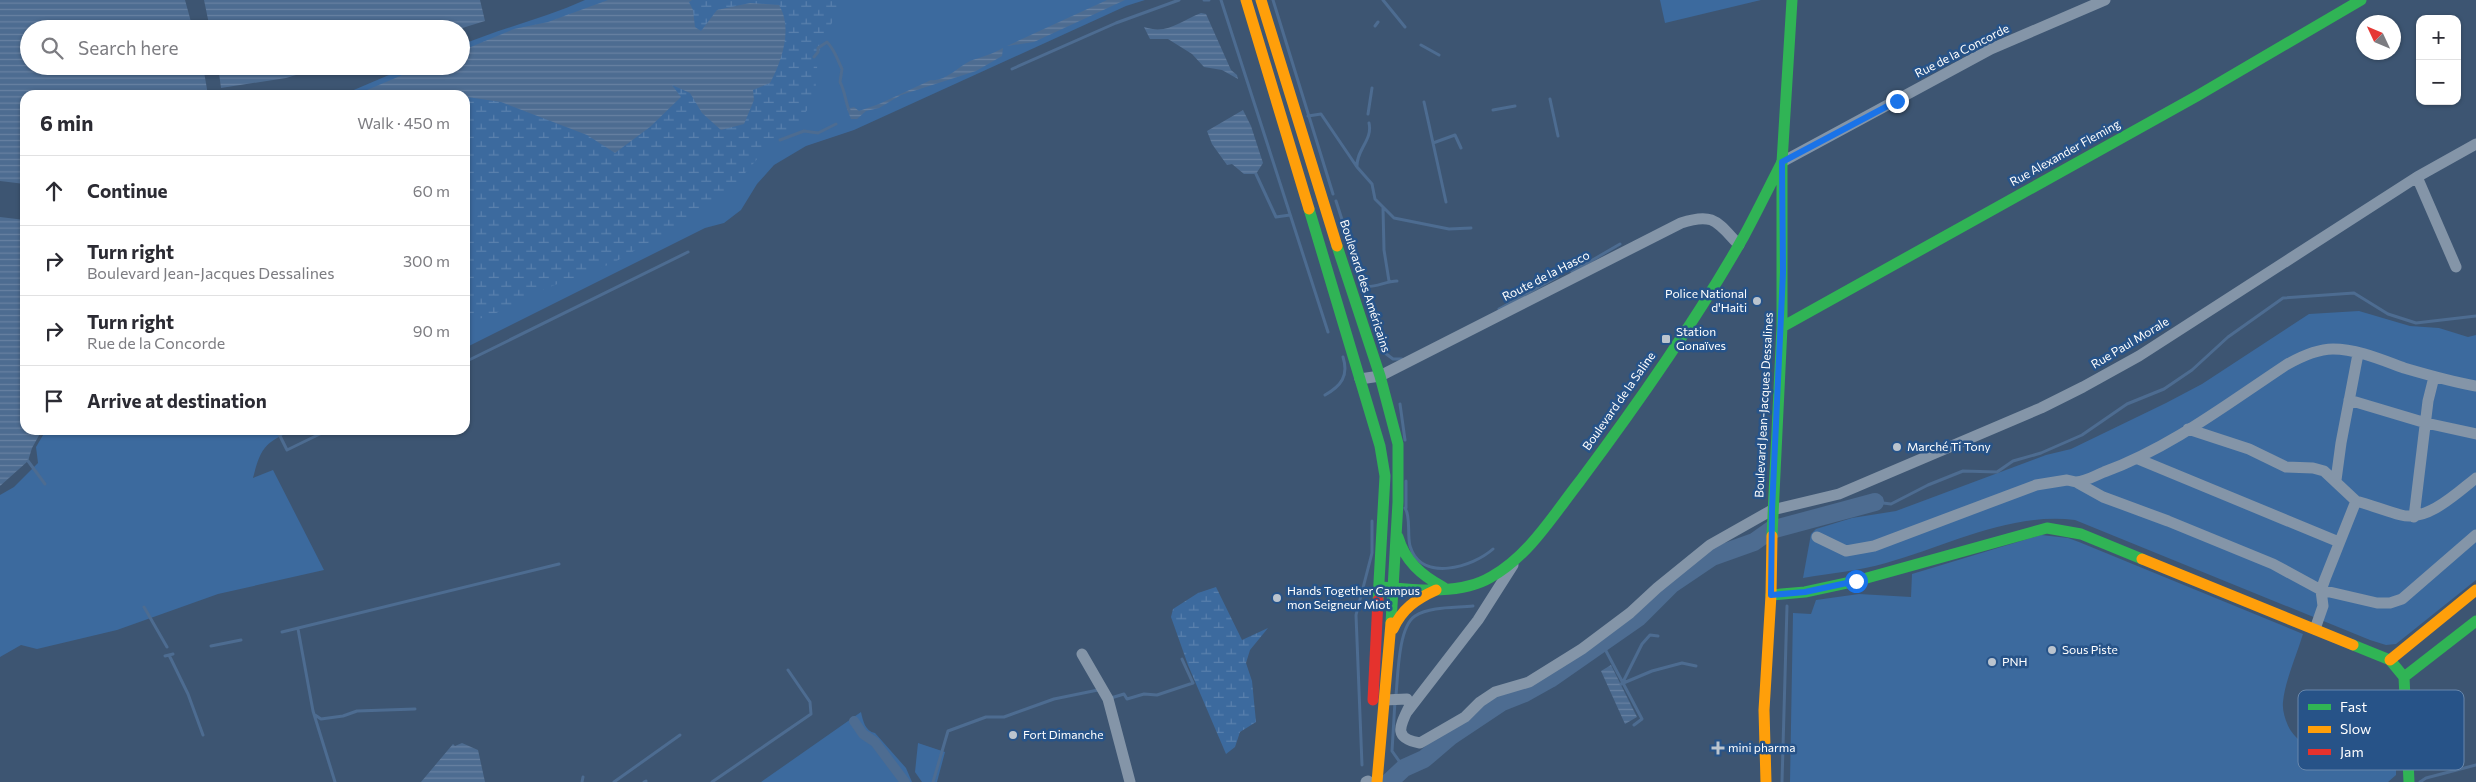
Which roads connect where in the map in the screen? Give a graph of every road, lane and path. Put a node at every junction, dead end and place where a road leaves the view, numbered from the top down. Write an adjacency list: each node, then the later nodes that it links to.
1 (1246, 0): 15 (main road)
2 (1261, 0): 13 (main road, Boulevard des Américains)
3 (1792, 0): 7 (main road, Boulevard Jean-Jacques Dessalines)
4 (2105, 0): 7 (street, Rue de la Concorde)
5 (2361, 0): 11 (main road, Rue Alexander Fleming)
6 (2476, 144): 8 (street, Rue Paul Morale)
7 (1782, 162): 9 (main road, Boulevard de la Saline); 11 (main road, Boulevard Jean-Jacques Dessalines)
8 (2417, 177): 10 (street); 26 (street, Rue Paul Morale)
9 (1739, 245): 13 (street, Route de la Hasco); 32 (main road, Boulevard de la Saline)
10 (2456, 267)
11 (1782, 327): 26 (main road, Boulevard Jean-Jacques Dessalines)
12 (2358, 354): 14 (street); 17 (street); 19 (street)
13 (1380, 376): 15 (street, Route de la Hasco); 28 (main road, Boulevard des Américains)
14 (2434, 377): 16 (street); 18 (street)
15 (1360, 379): 33 (main road)
16 (2476, 386)
17 (2349, 400): 18 (street); 23 (street)
18 (2426, 423): 20 (street); 27 (street)
19 (2188, 429): 21 (street); 23 (street)
20 (2476, 434)
21 (2138, 459): 24 (street); 31 (street)
22 (2476, 478): 27 (street)
23 (2336, 480): 25 (street)
24 (2076, 482): 30 (street); 36 (street)
25 (2356, 501): 27 (street); 31 (street)
26 (1772, 510): 38 (main road, Boulevard Jean-Jacques Dessalines); 47 (street, Rue Paul Morale)
27 (2414, 516)
28 (1396, 527): 34 (main road); 35 (main road, Boulevard des Américains)
29 (2476, 536): 36 (street)
30 (1817, 537)
31 (2339, 542): 36 (street)
32 (1521, 552): 34 (main road, Boulevard de la Saline); 47 (street)
33 (1379, 587): 35 (main road, Boulevard de la Saline); 49 (main road)
34 (1443, 587): 35 (main road, Boulevard de la Saline); 41 (main road)
35 (1392, 588): 41 (main road)
36 (2321, 590): 40 (street)
37 (2476, 590): 43 (main road)
38 (1771, 595): 40 (main road); 50 (main road, Boulevard Jean-Jacques Dessalines)
39 (2476, 621): 44 (main road)
40 (2315, 629): 43 (main road)
41 (1389, 648): 46 (main road)
42 (1082, 654): 48 (street)
43 (2390, 660): 44 (main road)
44 (2404, 677): 45 (main road)
45 (2405, 690)
46 (1384, 700): 47 (street); 49 (main road)
47 (1406, 714)
48 (1130, 782)
49 (1370, 782)
50 (1766, 782)

